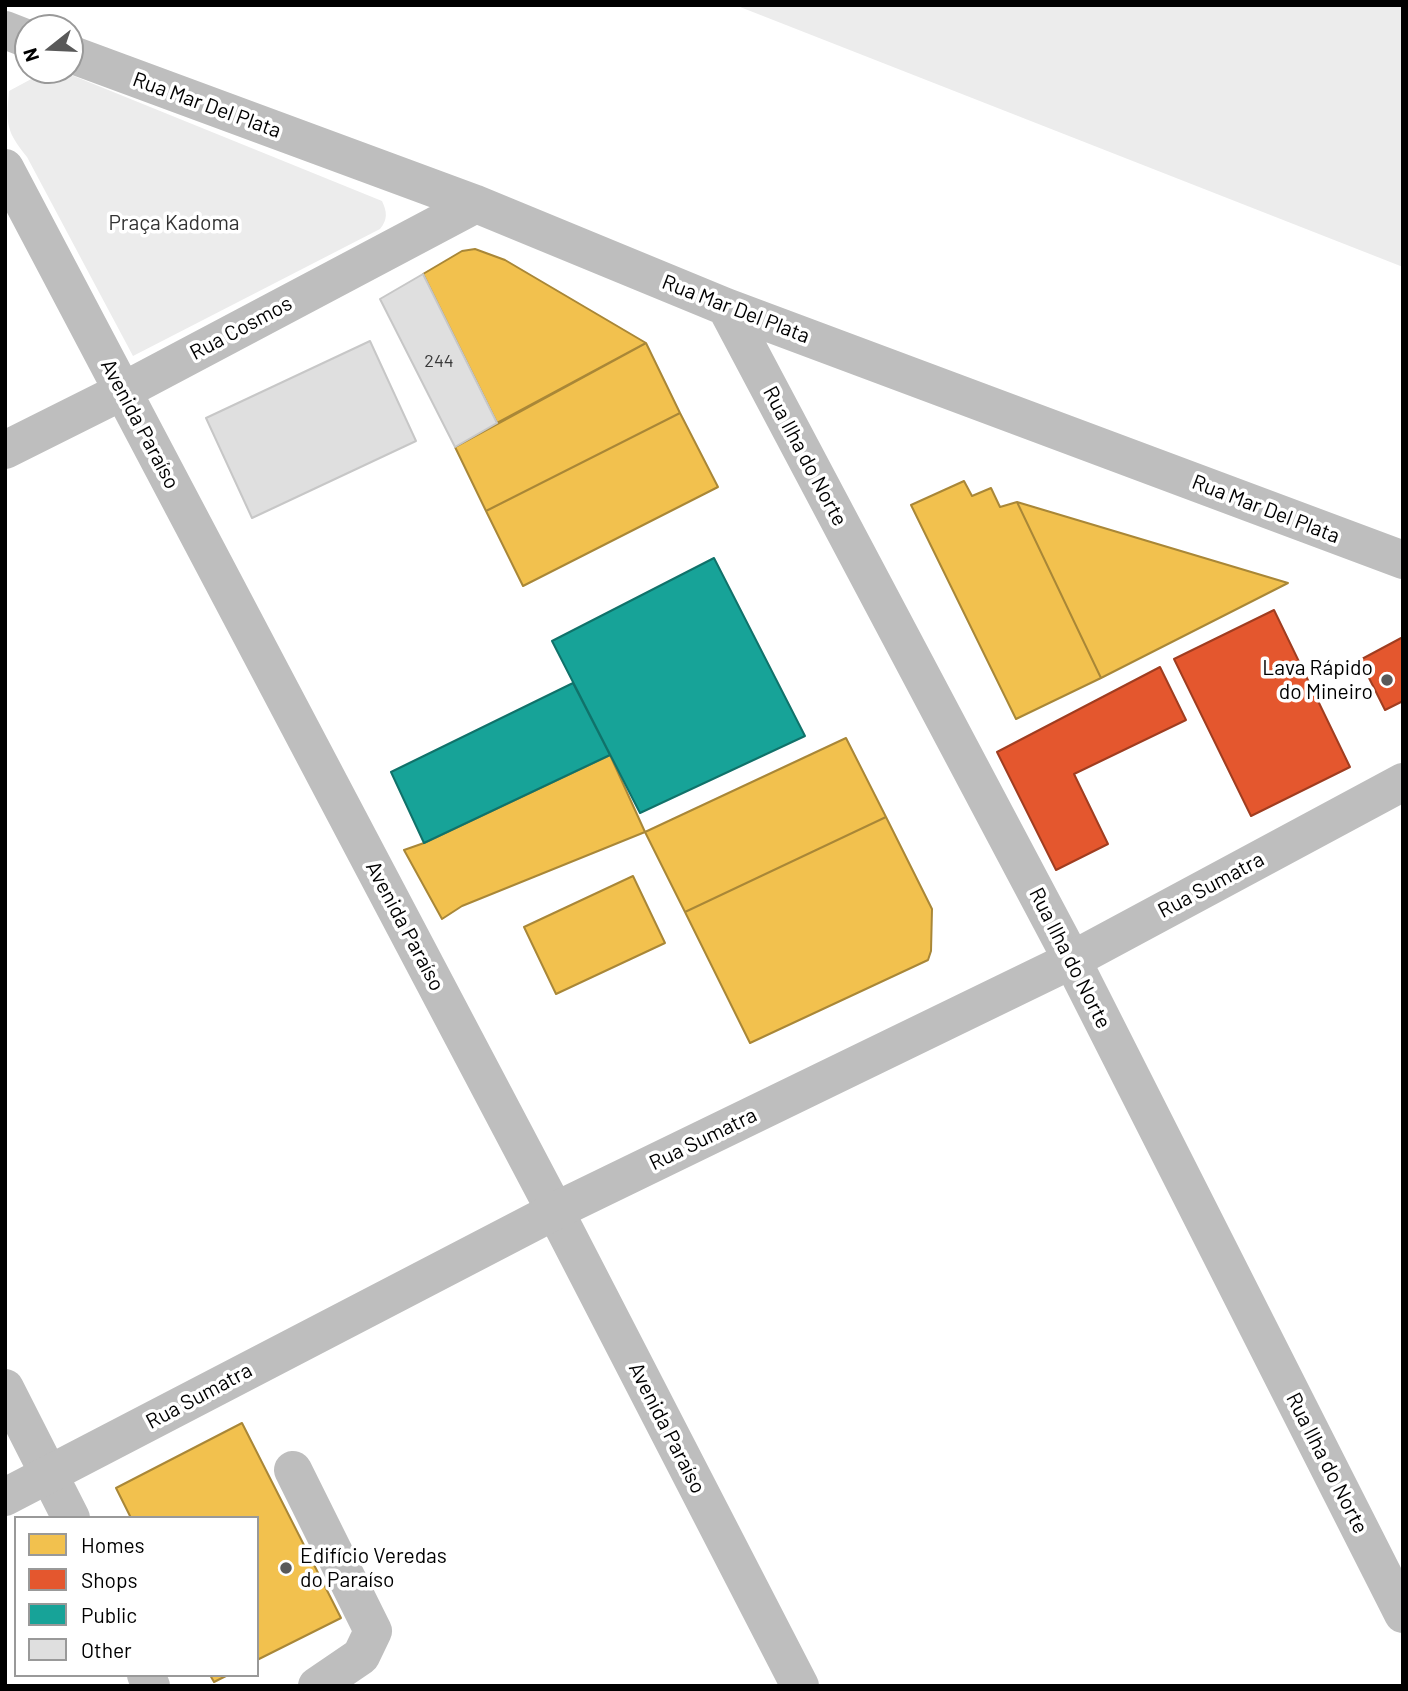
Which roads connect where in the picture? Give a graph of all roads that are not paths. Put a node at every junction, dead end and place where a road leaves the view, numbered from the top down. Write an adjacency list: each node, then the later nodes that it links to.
1 (84, 59): 3 (street, Rua Mar Del Plata)
2 (5, 168): 5 (street, Avenida Paraíso)
3 (476, 204): 4 (street, Rua Mar Del Plata); 5 (street, Rua Cosmos)
4 (726, 307): 7 (street, Rua Mar Del Plata); 9 (street, Rua Ilha do Norte)
5 (123, 391): 6 (street, Rua Cosmos); 10 (street, Avenida Paraíso)
6 (5, 450)
7 (1403, 560)
8 (1403, 782): 9 (street, Rua Sumatra)
9 (1072, 960): 10 (street, Rua Sumatra); 16 (street, Rua Ilha do Norte)
10 (555, 1211): 13 (street, Rua Sumatra); 18 (street, Avenida Paraíso)
11 (5, 1388): 13 (street)
12 (293, 1470): 17 (street)
13 (50, 1474): 14 (street, Rua Sumatra); 15 (street)
14 (5, 1497)
15 (70, 1516)
16 (1403, 1614)
17 (317, 1686)
18 (800, 1686)

